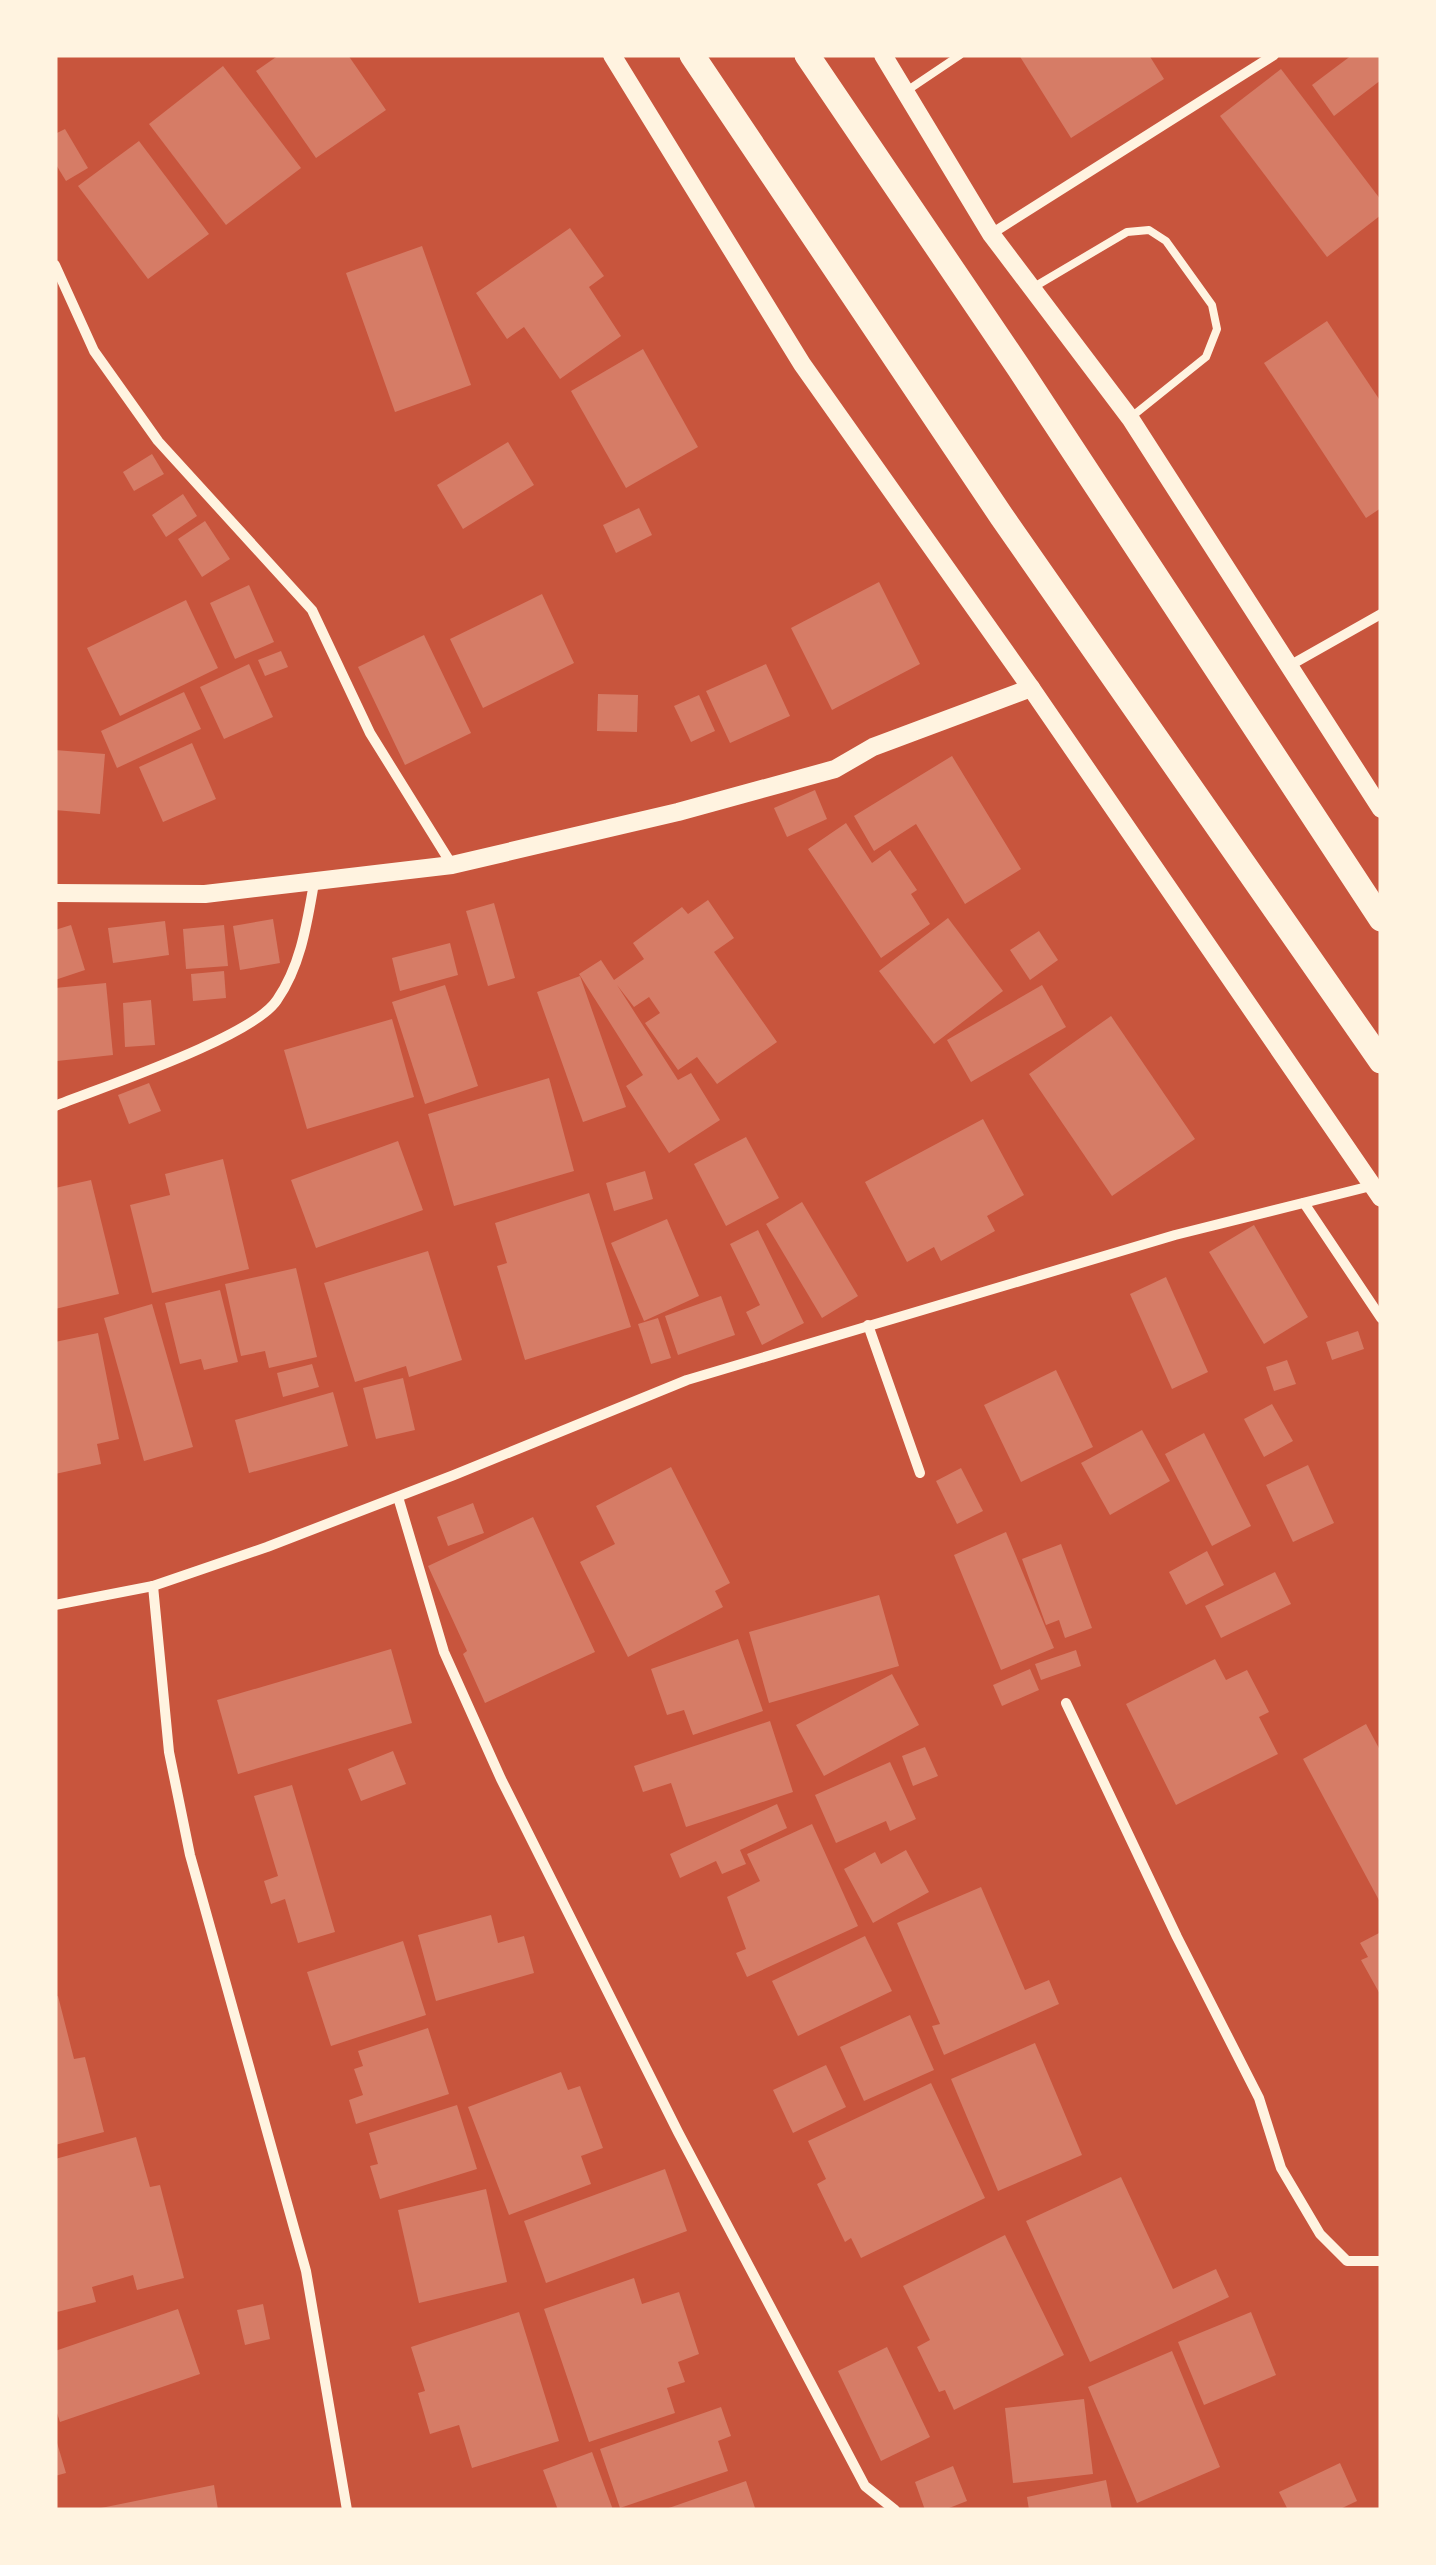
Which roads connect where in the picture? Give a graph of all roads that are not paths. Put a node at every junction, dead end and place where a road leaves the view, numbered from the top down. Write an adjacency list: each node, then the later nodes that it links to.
1 (612, 55): 14 (street)
2 (692, 55): 20 (main road)
3 (807, 55): 19 (main road)
4 (883, 55): 7 (street)
5 (960, 55): 7 (lane)
6 (1274, 55): 8 (street)
7 (906, 92): 8 (street)
8 (991, 234): 10 (street)
9 (55, 265): 16 (street)
10 (1032, 288): 11 (street); 11 (lane)
11 (1130, 418): 13 (street)
12 (1381, 614): 13 (street)
13 (1290, 666): 15 (street)
14 (1031, 688): 16 (street); 22 (street)
15 (1381, 808)
16 (452, 865): 17 (street)
17 (314, 883): 18 (street); 21 (street)
18 (55, 893)
19 (1381, 919)
20 (1381, 1061)
21 (55, 1106)
22 (1376, 1192): 23 (street)
23 (1304, 1203): 24 (street); 25 (street)
24 (1381, 1318)
25 (868, 1325): 26 (street); 27 (street)
26 (920, 1474)
27 (398, 1497): 28 (street); 33 (street)
28 (153, 1586): 29 (street); 32 (street)
29 (55, 1605)
30 (1066, 1703): 31 (street)
31 (1381, 2261)
32 (346, 2510)
33 (896, 2510)

